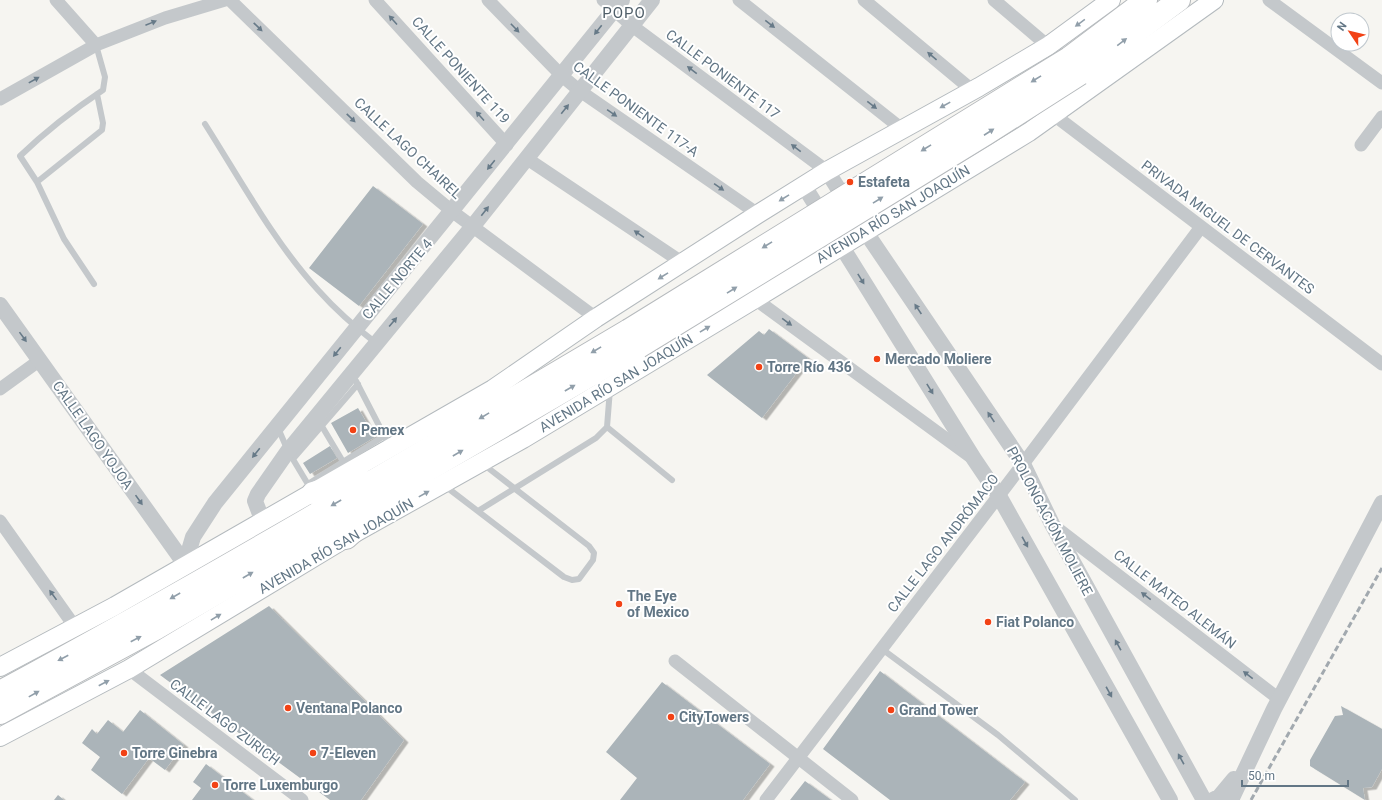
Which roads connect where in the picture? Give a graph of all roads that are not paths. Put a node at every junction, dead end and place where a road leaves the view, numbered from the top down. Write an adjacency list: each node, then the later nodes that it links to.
1 (56, 0): 17 (street)
2 (225, 0): 17 (street, one-way to 2)
3 (230, 0): 38 (street, CALLE LAGO CHAIREL, one-way to 38)
4 (375, 0): 32 (street, CALLE PONIENTE 119, one-way to 4)
5 (488, 0): 20 (street, CALLE PONIENTE 117-A, one-way to 20)
6 (652, 0): 16 (street, CALLE NORTE 4)
7 (739, 0): 30 (street, one-way to 30)
8 (864, 0): 23 (street, one-way to 8)
9 (994, 0): 18 (street)
10 (1110, 0): 18 (main road, one-way to 18)
11 (1146, 0): 19 (highway, AVENIDA RÍO SAN JOAQUÍN)
12 (1179, 0): 19 (highway, AVENIDA RÍO SAN JOAQUÍN, one-way to 12)
13 (1214, 0): 27 (main road, AVENIDA RÍO SAN JOAQUÍN)
14 (1269, 0): 22 (street)
15 (613, 4): 16 (street, CALLE PONIENTE 117); 20 (street, CALLE NORTE 4, one-way to 20)
16 (631, 25): 24 (street, CALLE NORTE 4); 35 (street, CALLE PONIENTE 117, one-way to 16)
17 (96, 45): 25 (lane); 26 (street, one-way to 17)
18 (1048, 46): 21 (main road)
19 (1074, 66): 65 (highway, AVENIDA RÍO SAN JOAQUÍN, bridge)
20 (562, 76): 24 (street, CALLE PONIENTE 117-A); 32 (street, CALLE NORTE 4)
21 (997, 77): 23 (main road); 31 (main road)
22 (1382, 83)
23 (972, 90): 30 (main road, one-way to 30)
24 (580, 91): 34 (street, CALLE NORTE 4, one-way to 24); 39 (street, CALLE PONIENTE 117-A, one-way to 39)
25 (97, 94): 36 (lane); 36 (lane)
26 (1, 96)
27 (1054, 115): 31 (main road, AVENIDA RÍO SAN JOAQUÍN); 41 (street, PRIVADA MIGUEL DE CERVANTES)
28 (1382, 117): 33 (street)
29 (204, 124): 49 (lane)
30 (902, 129): 35 (main road)
31 (1029, 132): 42 (main road, AVENIDA RÍO SAN JOAQUÍN, one-way to 31)
32 (507, 145): 38 (street, CALLE NORTE 4, one-way to 38)
33 (1361, 145)
34 (526, 158): 40 (street, CALLE NORTE 4, one-way to 34); 44 (street, one-way to 34)
35 (828, 171): 37 (main road); 42 (street, PROLONGACIÓN MOLIERE)
36 (36, 182): 45 (lane)
37 (804, 186): 39 (main road, one-way to 39); 43 (street)
38 (453, 212): 40 (street, CALLE LAGO CHAIREL); 49 (street, CALLE NORTE 4)
39 (758, 214): 44 (main road)
40 (473, 226): 48 (street, CALLE LAGO CHAIREL); 50 (street, CALLE NORTE 4, one-way to 40)
41 (1201, 227): 52 (street, PRIVADA MIGUEL DE CERVANTES); 63 (street, CALLE LAGO ANDRÓMACO)
42 (866, 231): 43 (main road, AVENIDA RÍO SAN JOAQUÍN); 63 (street, PROLONGACIÓN MOLIERE, one-way to 42)
43 (840, 246): 46 (main road, AVENIDA RÍO SAN JOAQUÍN); 61 (street, one-way to 61)
44 (683, 263): 48 (main road, one-way to 48)
45 (94, 284)
46 (755, 299): 54 (main road, AVENIDA RÍO SAN JOAQUÍN, one-way to 46); 61 (street, one-way to 61)
47 (0, 305): 51 (street, CALLE LAGO YOJOA, one-way to 51)
48 (596, 318): 59 (main road)
49 (357, 328): 50 (lane); 57 (street, CALLE NORTE 4, one-way to 57)
50 (376, 344): 53 (street, CALLE NORTE 4)
51 (40, 360): 55 (street); 77 (street, CALLE LAGO YOJOA, one-way to 77)
52 (1382, 364)
53 (355, 378): 56 (street, CALLE NORTE 4); 59 (lane)
54 (610, 386): 58 (lane); 62 (main road, AVENIDA RÍO SAN JOAQUÍN)
55 (0, 389)
56 (319, 420): 60 (street, CALLE NORTE 4); 64 (lane)
57 (277, 426): 60 (lane); 77 (street, CALLE NORTE 4, one-way to 77)
58 (607, 427): 66 (lane); 69 (lane)
59 (388, 442): 64 (main road)
60 (290, 455): 68 (lane); 74 (street, CALLE NORTE 4)
61 (974, 459): 70 (street)
62 (480, 463): 67 (main road, AVENIDA RÍO SAN JOAQUÍN); 69 (lane)
63 (1023, 464): 70 (street, CALLE LAGO ANDRÓMACO); 75 (street, PROLONGACIÓN MOLIERE)
64 (347, 467): 68 (main road)
65 (398, 478): 68 (highway); 76 (highway); 83 (highway, AVENIDA RÍO SAN JOAQUÍN, one-way to 83); 85 (highway, AVENIDA RÍO SAN JOAQUÍN, one-way to 65)
66 (672, 480)
67 (442, 484): 72 (lane); 76 (main road, AVENIDA RÍO SAN JOAQUÍN, one-way to 67)
68 (311, 488): 74 (main road)
69 (514, 489): 72 (lane); 72 (lane)
70 (999, 496): 79 (street, CALLE LAGO ANDRÓMACO); 93 (street, one-way to 93)
71 (1382, 503): 84 (street)
72 (478, 511)
73 (0, 521): 78 (street, one-way to 73)
74 (263, 522): 77 (main road)
75 (1052, 524): 84 (street, CALLE MATEO ALEMÁN, one-way to 75); 94 (street, PROLONGACIÓN MOLIERE, one-way to 75)
76 (346, 538): 82 (main road, AVENIDA RÍO SAN JOAQUÍN, one-way to 76)
77 (185, 564): 78 (main road)
78 (75, 626): 81 (main road)
79 (882, 649): 87 (street, CALLE LAGO ANDRÓMACO); 92 (lane)
80 (675, 660): 87 (street)
81 (0, 667)
82 (129, 669): 86 (main road, AVENIDA RÍO SAN JOAQUÍN, one-way to 82); 89 (street, CALLE LAGO ZURICH)
83 (0, 692)
84 (1279, 699): 88 (street)
85 (0, 713)
86 (0, 737)
87 (799, 758): 90 (street, CALLE LAGO ANDRÓMACO); 91 (street)
88 (1249, 761): 95 (street); 96 (street)
89 (296, 798)
90 (766, 800)
91 (852, 800)
92 (1074, 800)
93 (1170, 800)
94 (1204, 800)
95 (1213, 800)
96 (1231, 800)

